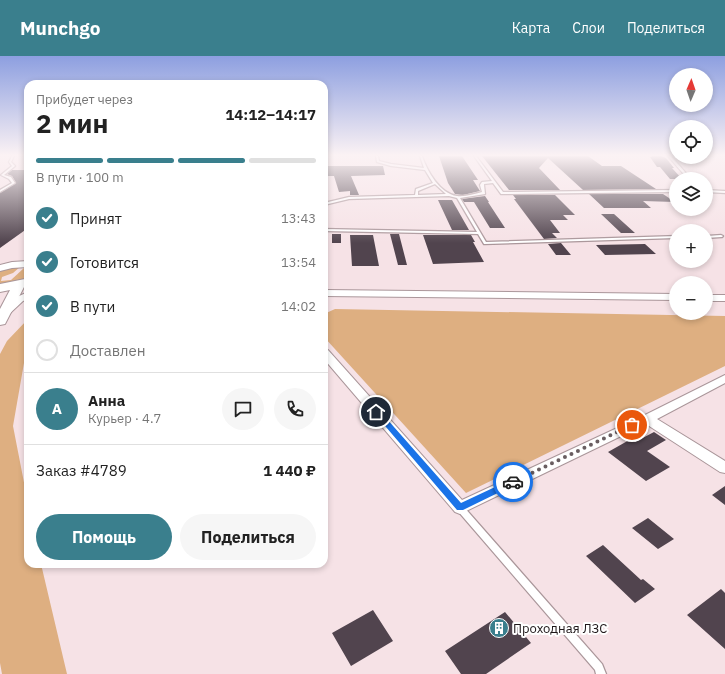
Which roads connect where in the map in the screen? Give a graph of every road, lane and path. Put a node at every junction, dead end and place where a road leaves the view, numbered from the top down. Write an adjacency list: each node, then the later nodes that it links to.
1 (11, 185): 6 (lane)
2 (430, 185): 11 (lane)
3 (437, 185): 10 (lane)
4 (482, 185): 12 (lane)
5 (496, 185): 7 (lane)
6 (0, 191)
7 (669, 191)
8 (713, 191): 9 (lane)
9 (725, 192)
10 (449, 195): 11 (lane); 12 (lane)
11 (416, 196): 13 (lane)
12 (458, 197): 15 (lane)
13 (328, 203)
14 (328, 230): 15 (lane)
15 (479, 233): 17 (lane)
16 (721, 236): 18 (lane)
17 (669, 237)
18 (713, 237)
19 (24, 261): 21 (main road)
20 (24, 264): 21 (main road)
21 (3, 267)
22 (24, 286): 24 (main road)
23 (24, 287): 30 (main road)
24 (0, 288)
25 (328, 292): 26 (street)
26 (669, 297)
27 (713, 298): 28 (street)
28 (725, 298)
29 (0, 299): 30 (main road)
30 (2, 318)
31 (328, 357): 35 (street)
32 (725, 378): 33 (street)
33 (647, 418): 34 (street); 35 (street)
34 (725, 468)
35 (460, 508): 36 (lane)
36 (601, 674)

